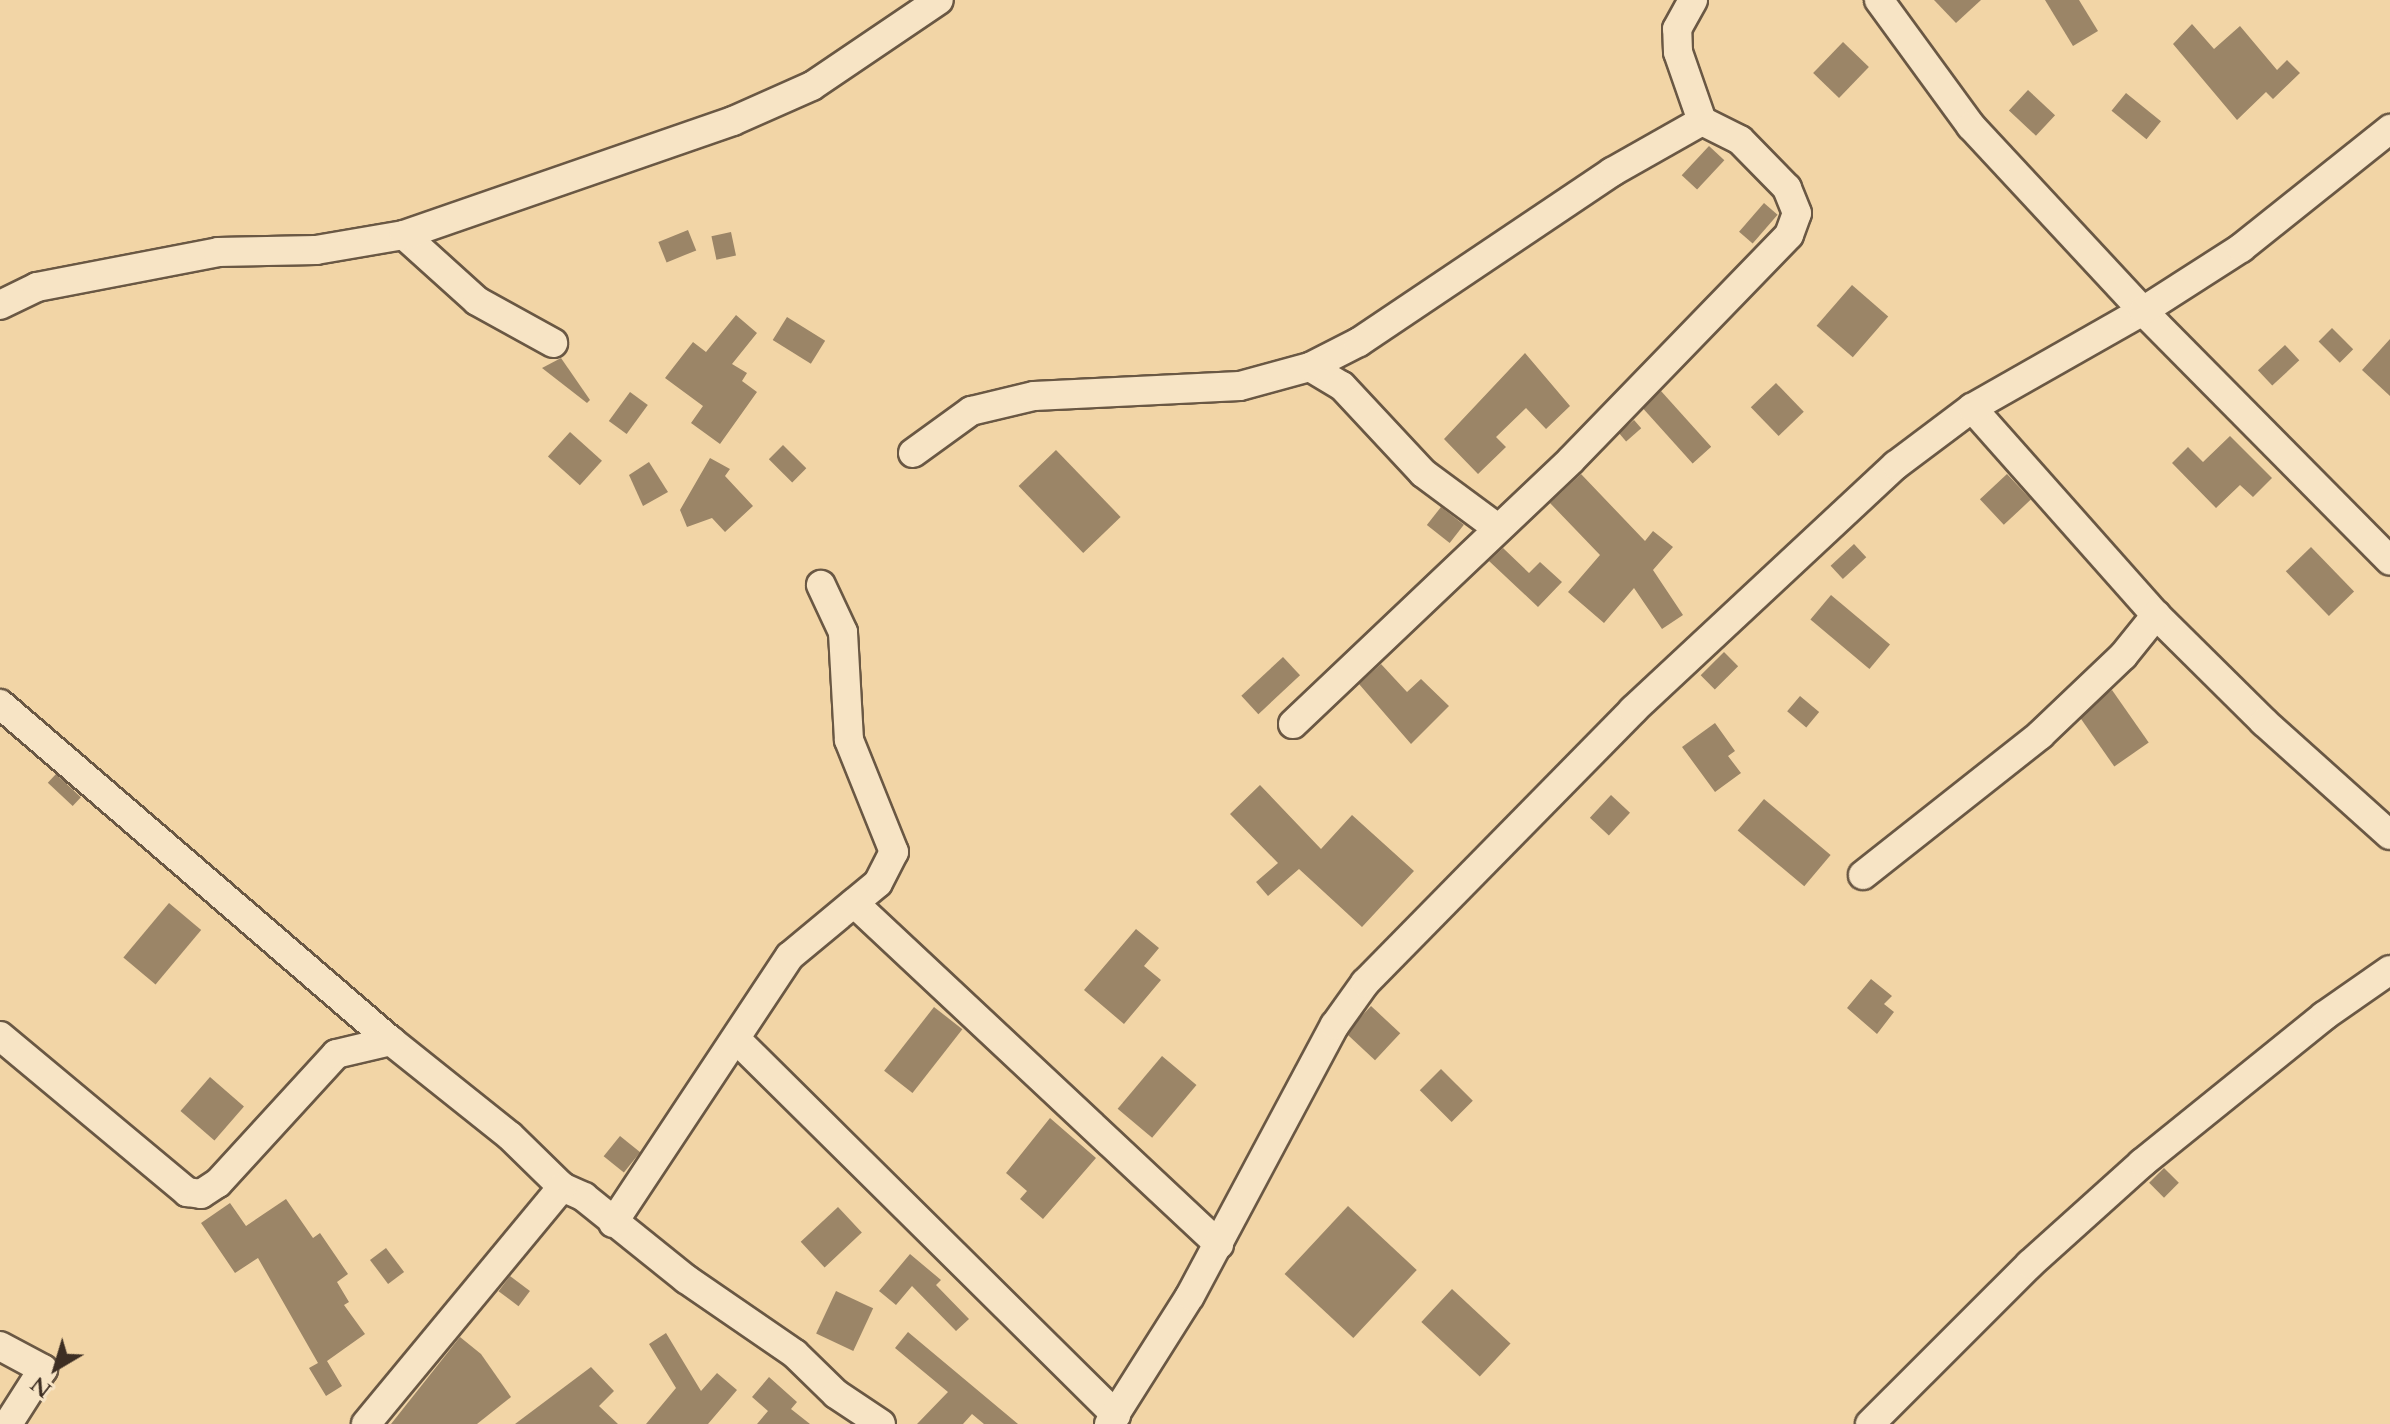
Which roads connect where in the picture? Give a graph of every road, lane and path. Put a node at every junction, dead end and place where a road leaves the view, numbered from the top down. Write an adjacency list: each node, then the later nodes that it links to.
1 (939, 0): 6 (street)
2 (1693, 0): 4 (street)
3 (1879, 0): 8 (street)
4 (1702, 121): 10 (street); 13 (street)
5 (2390, 129): 8 (street)
6 (404, 235): 7 (street); 9 (street)
7 (0, 305)
8 (2143, 311): 11 (street); 14 (street)
9 (553, 343)
10 (1310, 367): 12 (street); 13 (street)
11 (1972, 408): 16 (street); 28 (street)
12 (913, 453)
13 (1496, 527): 18 (street)
14 (2390, 561)
15 (821, 585): 21 (street)
16 (2156, 615): 19 (street); 20 (street)
17 (0, 704): 24 (street)
18 (1293, 724)
19 (2390, 835)
20 (1863, 875)
21 (854, 903): 25 (street); 28 (street)
22 (2390, 970): 34 (street)
23 (0, 1036): 24 (street)
24 (391, 1041): 26 (street)
25 (738, 1041): 27 (street); 30 (street)
26 (562, 1187): 27 (street); 32 (street)
27 (613, 1223): 33 (street)
28 (1219, 1244): 30 (street)
29 (0, 1346): 31 (street)
30 (1112, 1419)
31 (8, 1424)
32 (366, 1424)
33 (881, 1424)
34 (1870, 1424)

